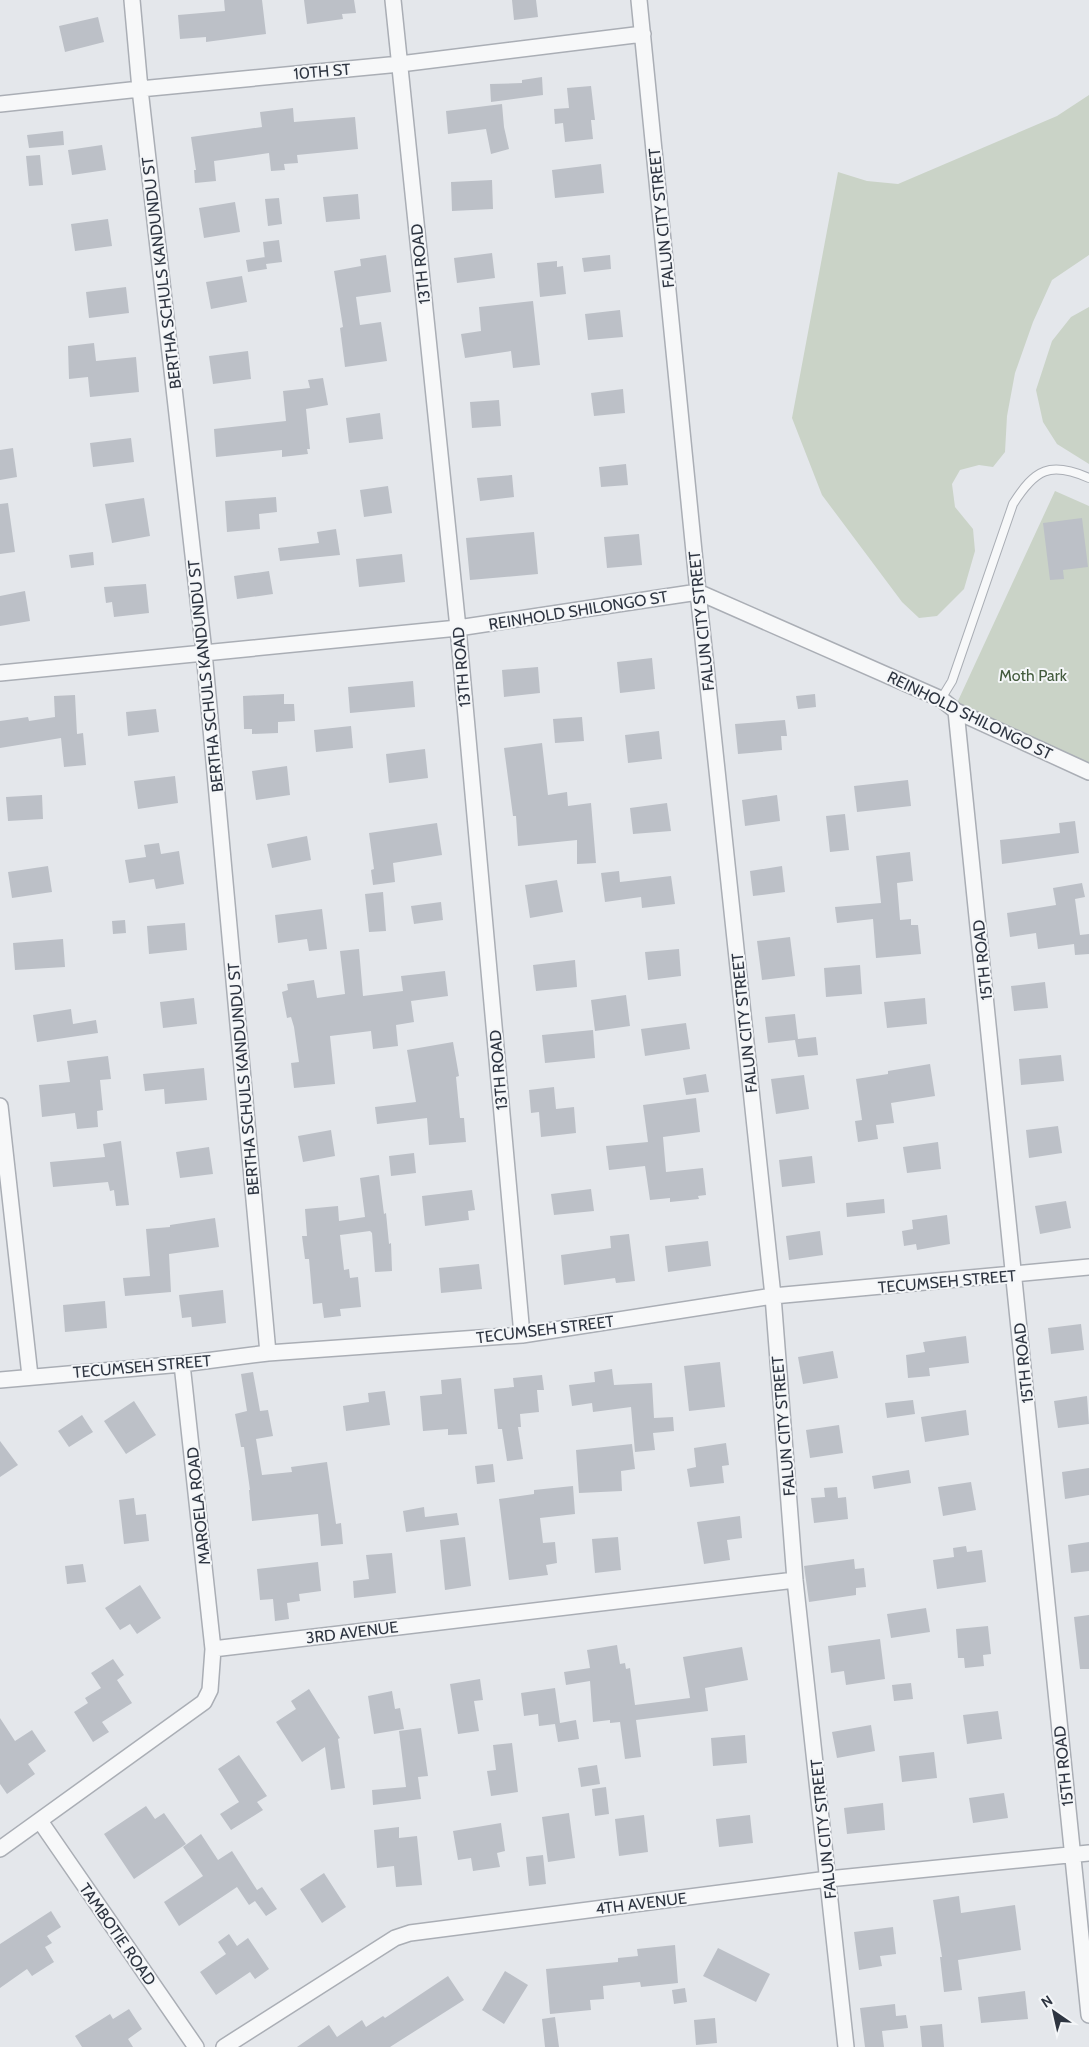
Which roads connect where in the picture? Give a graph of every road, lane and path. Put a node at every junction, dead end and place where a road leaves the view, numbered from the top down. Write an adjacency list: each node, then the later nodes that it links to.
1 (132, 0): 6 (street, BERTHA SCHULS KANDUNDU ST)
2 (393, 0): 5 (street, 13TH ROAD)
3 (639, 0): 4 (street, FALUN CITY STREET)
4 (643, 34): 5 (street, 10TH ST); 9 (street, FALUN CITY STREET)
5 (400, 64): 6 (street, 10TH ST); 10 (street, 13TH ROAD)
6 (140, 88): 7 (street, 10TH ST); 11 (street, BERTHA SCHULS KANDUNDU ST)
7 (0, 104)
8 (1089, 478): 13 (lane)
9 (698, 592): 10 (street, REINHOLD SHILONGO ST); 13 (street, REINHOLD SHILONGO ST); 19 (street, FALUN CITY STREET)
10 (458, 628): 11 (street, REINHOLD SHILONGO ST); 20 (street, 13TH ROAD)
11 (204, 652): 12 (street, REINHOLD SHILONGO ST); 21 (street, BERTHA SCHULS KANDUNDU ST)
12 (0, 673)
13 (941, 699): 14 (street, REINHOLD SHILONGO ST)
14 (956, 711): 15 (street, REINHOLD SHILONGO ST); 18 (street, 15TH ROAD)
15 (1089, 772)
16 (0, 1106): 23 (street)
17 (1089, 1266): 18 (street, TECUMSEH STREET)
18 (1014, 1275): 19 (street, TECUMSEH STREET); 30 (street, 15TH ROAD)
19 (773, 1296): 20 (street, TECUMSEH STREET); 25 (street, FALUN CITY STREET)
20 (522, 1335): 21 (street, TECUMSEH STREET)
21 (268, 1353): 22 (street, TECUMSEH STREET)
22 (182, 1364): 23 (street, TECUMSEH STREET); 26 (street, MAROELA ROAD)
23 (30, 1376): 24 (street, TECUMSEH STREET)
24 (0, 1380)
25 (795, 1580): 26 (street, 3RD AVENUE); 31 (street, FALUN CITY STREET)
26 (213, 1649): 27 (street)
27 (40, 1821): 28 (street); 33 (street, TAMBOTIE ROAD)
28 (0, 1849)
29 (1089, 1853): 30 (street, 4TH AVENUE)
30 (1072, 1855): 31 (street, 4TH AVENUE); 32 (street, 15TH ROAD)
31 (828, 1879): 34 (street, 4TH AVENUE); 35 (street, FALUN CITY STREET)
32 (1089, 2014)
33 (196, 2047)
34 (224, 2047)
35 (846, 2047)

